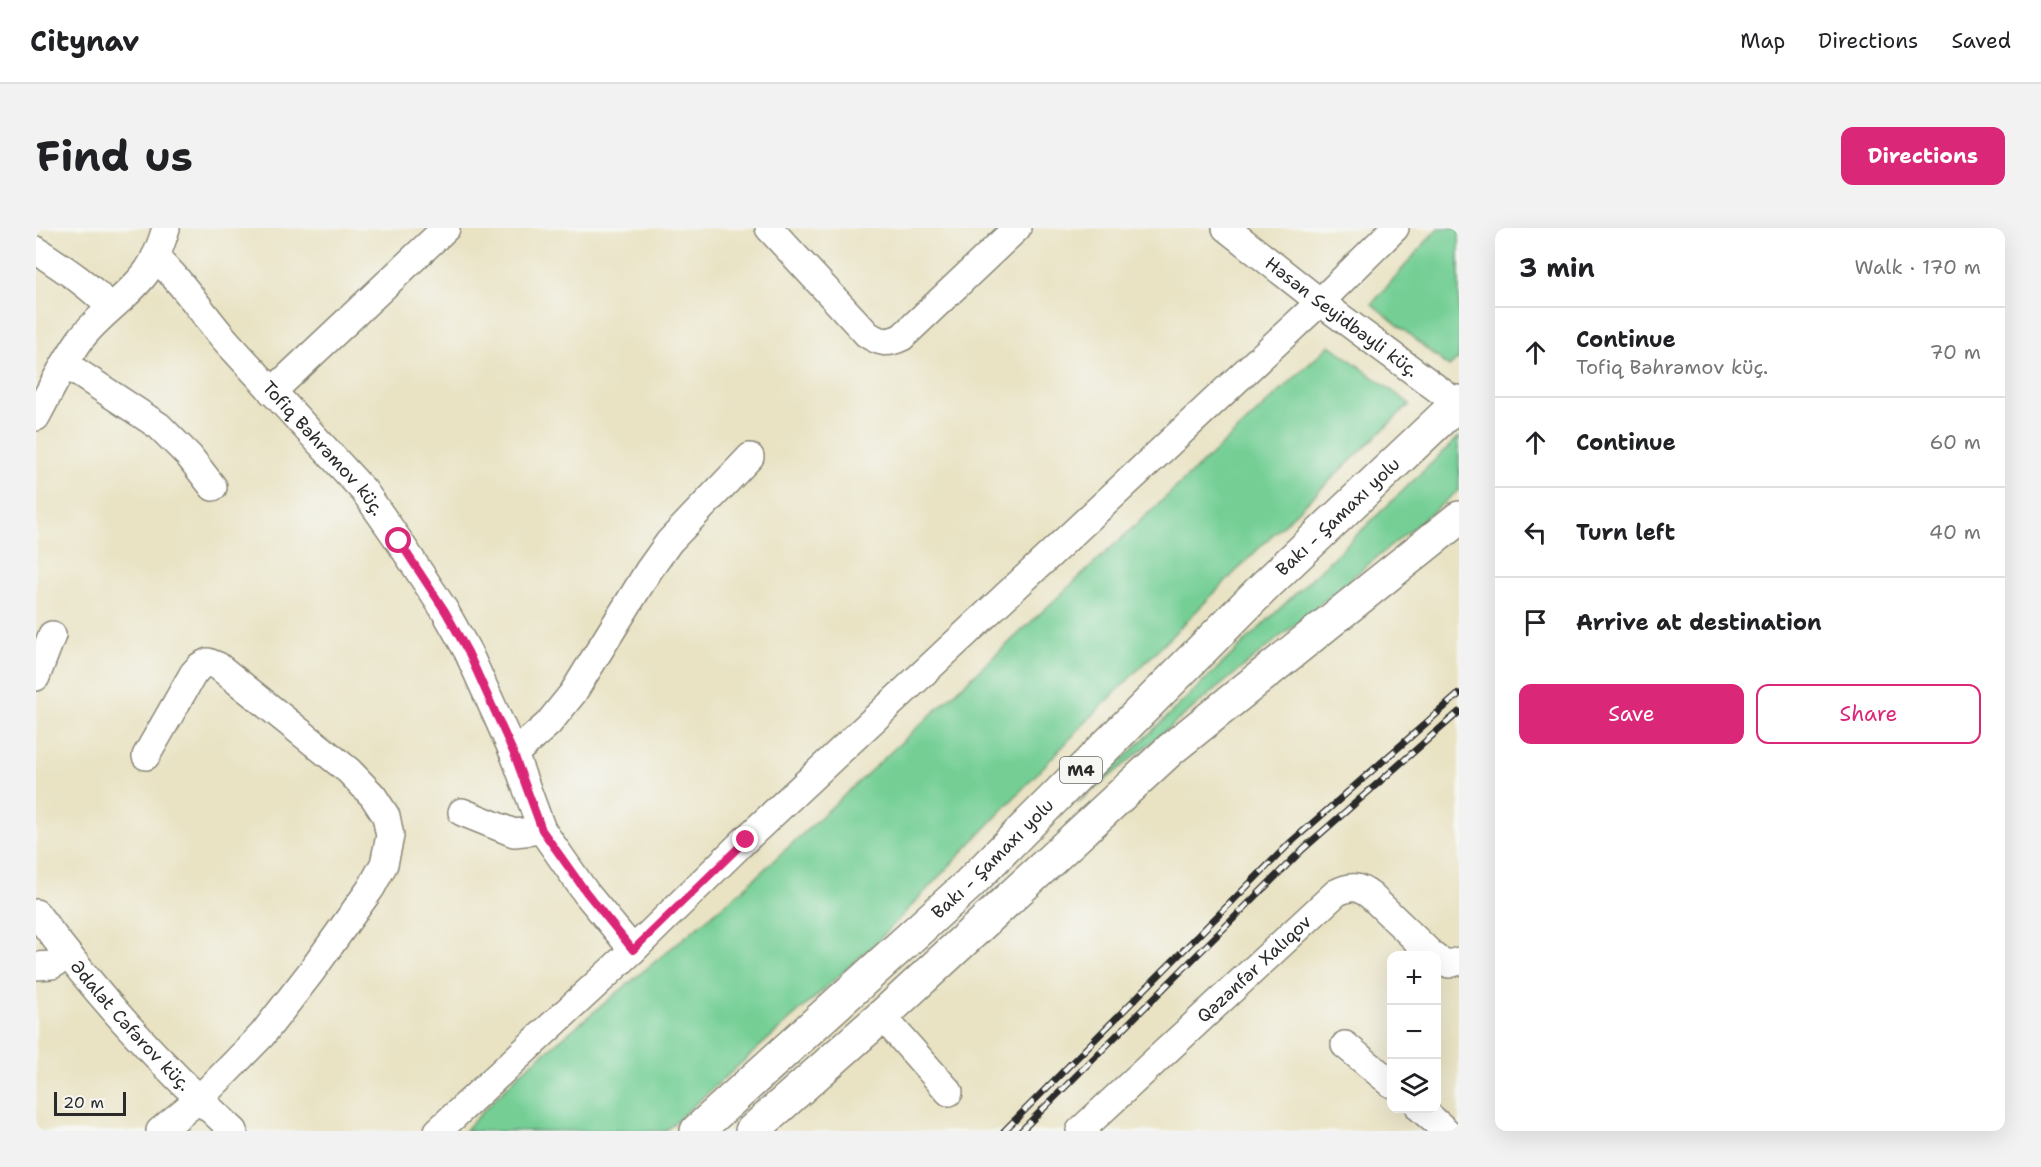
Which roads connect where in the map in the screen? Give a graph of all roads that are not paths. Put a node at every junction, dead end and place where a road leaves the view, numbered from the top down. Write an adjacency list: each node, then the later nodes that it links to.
1 (166, 228): 8 (street)
2 (446, 228): 12 (street)
3 (770, 228): 4 (street)
4 (1017, 228)
5 (1226, 228): 9 (street, Həsən Seyidbəyli küç.)
6 (1395, 228): 9 (street)
7 (36, 250): 10 (street)
8 (155, 257): 10 (street); 12 (street, Tofiq Bəhrəmov küç.)
9 (1320, 302): 13 (street, Həsən Seyidbəyli küç.); 25 (street)
10 (110, 307): 11 (street)
11 (65, 364): 14 (street); 16 (street)
12 (272, 392): 20 (street, Tofiq Bəhrəmov küç.)
13 (1458, 403): 40 (highway, Bakı - Şamaxı yolu / M4)
14 (36, 417)
15 (750, 457): 20 (street)
16 (213, 487)
17 (1459, 518): 31 (highway, M4)
18 (52, 635): 19 (street)
19 (36, 676)
20 (514, 754): 23 (street, Tofiq Bəhrəmov küç.)
21 (146, 756): 35 (street)
22 (462, 812): 23 (street)
23 (542, 830): 25 (street, Tofiq Bəhrəmov küç.)
24 (36, 913): 27 (street, Ədalət Cəfərov küç.)
25 (633, 950): 39 (street)
26 (1428, 951): 42 (street, Qəzənfər Xalıqov)
27 (68, 956): 30 (street); 35 (street, Ədalət Cəfərov küç.)
28 (1441, 961): 29 (street)
29 (1459, 962)
30 (36, 966)
31 (882, 1016): 34 (street); 41 (highway, M4)
32 (1345, 1045): 33 (street)
33 (1387, 1080)
34 (949, 1092)
35 (199, 1100): 37 (street); 38 (street, Ədalət Cəfərov küç.)
36 (1426, 1113): 43 (street)
37 (160, 1131)
38 (234, 1131)
39 (438, 1131)
40 (697, 1131)
41 (754, 1131)
42 (1080, 1131)
43 (1446, 1131)

